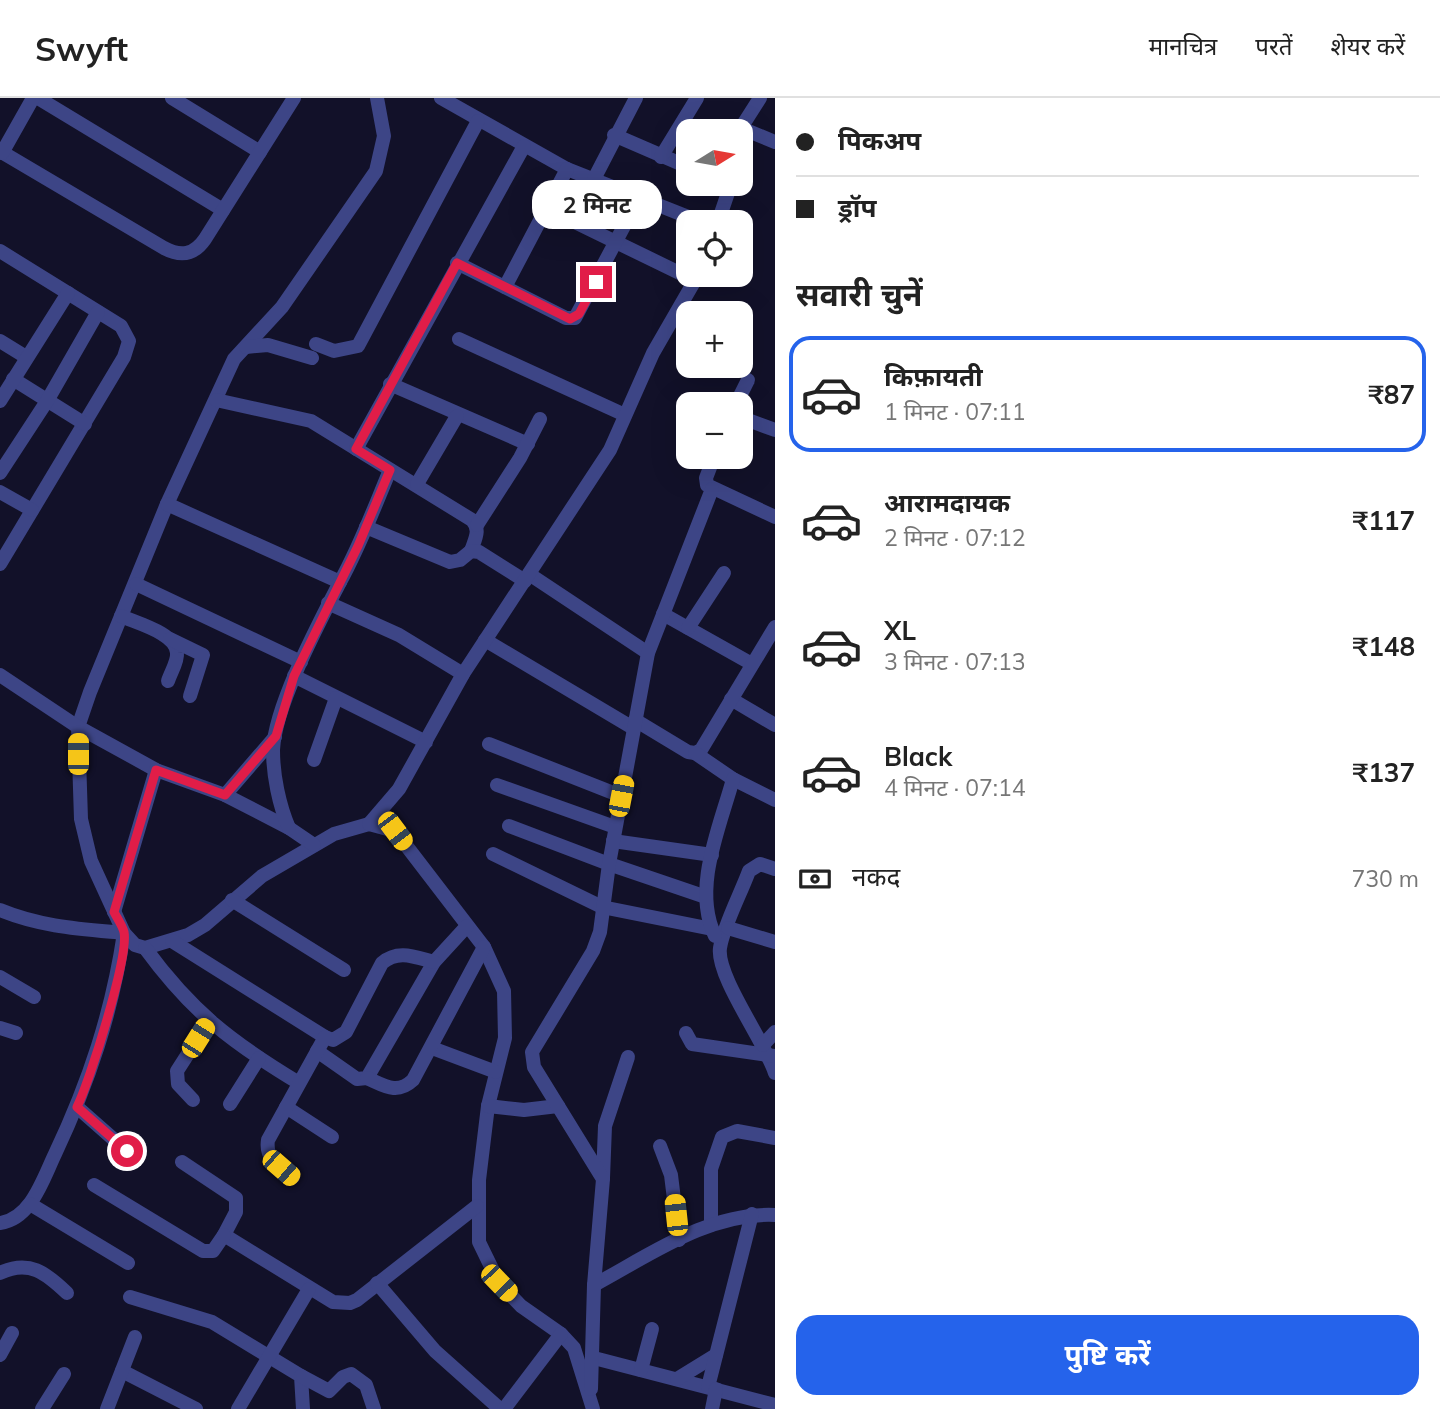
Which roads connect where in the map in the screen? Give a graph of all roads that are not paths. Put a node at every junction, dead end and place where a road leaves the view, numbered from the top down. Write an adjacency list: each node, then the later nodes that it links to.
1 (35, 98): 16 (street); 24 (street)
2 (172, 98): 9 (street)
3 (294, 98): 17 (street)
4 (377, 98): 36 (street)
5 (636, 98): 13 (street)
6 (697, 98): 18 (street)
7 (760, 98): 10 (street)
8 (443, 99): 11 (street)
9 (194, 104): 17 (street)
10 (747, 119)
11 (478, 121): 15 (street); 36 (street)
12 (753, 134): 14 (street)
13 (614, 135): 18 (street); 21 (street)
14 (775, 142)
15 (524, 146): 20 (street); 28 (street)
16 (1, 152): 24 (street)
17 (260, 152): 24 (street)
18 (661, 158): 19 (street)
19 (676, 163)
20 (567, 169): 21 (street); 23 (street)
21 (593, 180): 22 (street)
22 (639, 198): 25 (street); 26 (street)
23 (546, 208): 26 (street); 30 (street)
24 (223, 210)
25 (676, 212)
26 (616, 245): 29 (street); 30 (street)
27 (0, 251): 32 (street)
28 (457, 263): 30 (street); 40 (street)
29 (676, 269)
30 (505, 287)
31 (692, 287): 45 (street)
32 (68, 293): 33 (street); 37 (street)
33 (98, 312): 44 (street); 49 (street)
34 (459, 340): 45 (street)
35 (0, 341): 37 (street)
36 (246, 347): 42 (street)
37 (26, 357): 38 (street)
38 (13, 379): 43 (street); 44 (street)
39 (748, 380): 41 (street)
40 (390, 384): 46 (street); 52 (street)
41 (742, 392)
42 (216, 400): 52 (street); 59 (street)
43 (0, 401)
44 (47, 401): 49 (street); 55 (street)
45 (625, 415): 67 (street)
46 (457, 416): 51 (street); 56 (street)
47 (540, 419): 51 (street)
48 (753, 421): 50 (street)
49 (85, 424): 60 (street)
50 (775, 430)
51 (528, 444): 62 (street)
52 (356, 449): 54 (street)
53 (709, 469): 57 (street)
54 (390, 470): 56 (street); 63 (street)
55 (0, 473)
56 (417, 484): 62 (street)
57 (712, 489): 61 (street); 71 (street)
58 (0, 492): 60 (street)
59 (167, 504): 68 (street); 69 (street)
60 (32, 510): 65 (street)
61 (775, 517)
62 (477, 526): 64 (street)
63 (366, 527): 64 (street); 68 (street)
64 (471, 551): 67 (street)
65 (0, 565)
66 (724, 573): 73 (street)
67 (527, 577): 76 (street); 77 (street)
68 (340, 582): 70 (street)
69 (136, 584): 72 (street); 78 (street)
70 (328, 603): 78 (street); 80 (street)
71 (663, 614): 73 (street); 77 (street)
72 (121, 616): 75 (street); 89 (street)
73 (688, 628): 79 (street)
74 (774, 633): 79 (street)
75 (169, 638): 83 (street); 84 (street)
76 (485, 640): 80 (street); 87 (street)
77 (648, 653): 87 (street)
78 (301, 662): 81 (street)
79 (752, 664): 86 (street)
80 (463, 674): 91 (street)
81 (294, 676): 85 (street); 90 (street)
82 (2, 678): 89 (street)
83 (169, 681)
84 (190, 696)
85 (336, 698): 91 (street); 94 (street)
86 (731, 699): 88 (street); 93 (street)
87 (634, 724): 93 (street); 99 (street)
88 (775, 725)
89 (78, 727): 95 (street); 115 (street)
90 (276, 736): 98 (street); 103 (street)
91 (426, 742): 101 (street)
92 (489, 744): 99 (street)
93 (695, 753): 96 (street)
94 (314, 760)
95 (156, 770): 98 (street); 115 (street)
96 (733, 779): 100 (street); 108 (street)
97 (497, 785): 104 (street)
98 (225, 795): 103 (street)
99 (621, 796): 104 (street)
100 (775, 800)
101 (369, 824): 105 (street); 116 (street)
102 (509, 826): 109 (street)
103 (289, 828): 105 (street)
104 (614, 834): 108 (street); 109 (street)
105 (314, 845): 112 (street)
106 (775, 852): 110 (street)
107 (493, 854): 113 (street)
108 (712, 855): 111 (street)
109 (609, 864): 111 (street); 113 (street)
110 (773, 868): 117 (street)
111 (706, 897): 118 (street)
112 (232, 900): 120 (street); 126 (street)
113 (602, 907): 118 (street); 147 (street)
114 (0, 909): 119 (street)
115 (114, 912): 119 (street)
116 (467, 926): 122 (street); 125 (street)
117 (728, 928): 121 (street); 123 (street)
118 (712, 929): 123 (street)
119 (124, 933): 124 (street); 148 (street)
120 (172, 941): 124 (street); 134 (street)
121 (775, 942)
122 (484, 947): 135 (street); 140 (street)
123 (720, 947): 137 (street)
124 (145, 948): 129 (street)
125 (434, 962): 134 (street); 142 (street)
126 (344, 970)
127 (0, 976): 128 (street)
128 (34, 997)
129 (209, 1021): 139 (street); 144 (street)
130 (0, 1028): 133 (street)
131 (686, 1032): 137 (street)
132 (775, 1032): 137 (street)
133 (16, 1034)
134 (325, 1037): 136 (street)
135 (432, 1048): 140 (street); 142 (street)
136 (317, 1051): 142 (street); 143 (street)
137 (769, 1052): 141 (street)
138 (628, 1057): 156 (street)
139 (259, 1058): 143 (street); 145 (street)
140 (496, 1072): 146 (street)
141 (775, 1073)
142 (367, 1078)
143 (299, 1083): 149 (street)
144 (193, 1100)
145 (230, 1104)
146 (488, 1106): 147 (street); 159 (street)
147 (558, 1106): 156 (street)
148 (77, 1107): 153 (street); 158 (street)
149 (286, 1107): 150 (street); 155 (street)
150 (332, 1137)
151 (775, 1138): 163 (street)
152 (660, 1146): 165 (street)
153 (127, 1151)
154 (182, 1162): 164 (street)
155 (292, 1177)
156 (603, 1179): 169 (street)
157 (94, 1185): 164 (street)
158 (30, 1204): 162 (street); 166 (street)
159 (477, 1206): 168 (street); 175 (street)
160 (752, 1214): 161 (street); 163 (street); 179 (street)
161 (775, 1215)
162 (0, 1223)
163 (711, 1225): 165 (street)
164 (224, 1235): 170 (street)
165 (679, 1240): 169 (street)
166 (128, 1263)
167 (0, 1273): 171 (street)
168 (377, 1283): 170 (street); 189 (street)
169 (594, 1285): 180 (street)
170 (309, 1289): 178 (street)
171 (67, 1293)
172 (130, 1297): 178 (street)
173 (652, 1329): 181 (street)
174 (12, 1333): 177 (street)
175 (561, 1334): 187 (street); 189 (street)
176 (135, 1337): 182 (street)
177 (0, 1355)
178 (269, 1355): 184 (street); 193 (street)
179 (716, 1355): 185 (street); 186 (street)
180 (594, 1358): 181 (street); 187 (street)
181 (641, 1370): 185 (street)
182 (122, 1371): 191 (street); 192 (street)
183 (64, 1374): 190 (street)
184 (301, 1376): 194 (street); 195 (street)
185 (677, 1379): 186 (street)
186 (712, 1388): 188 (street); 196 (street)
187 (592, 1403)
188 (775, 1405)
189 (494, 1407)
190 (42, 1409)
191 (107, 1409)
192 (196, 1409)
193 (238, 1409)
194 (303, 1409)
195 (374, 1409)
196 (712, 1409)

